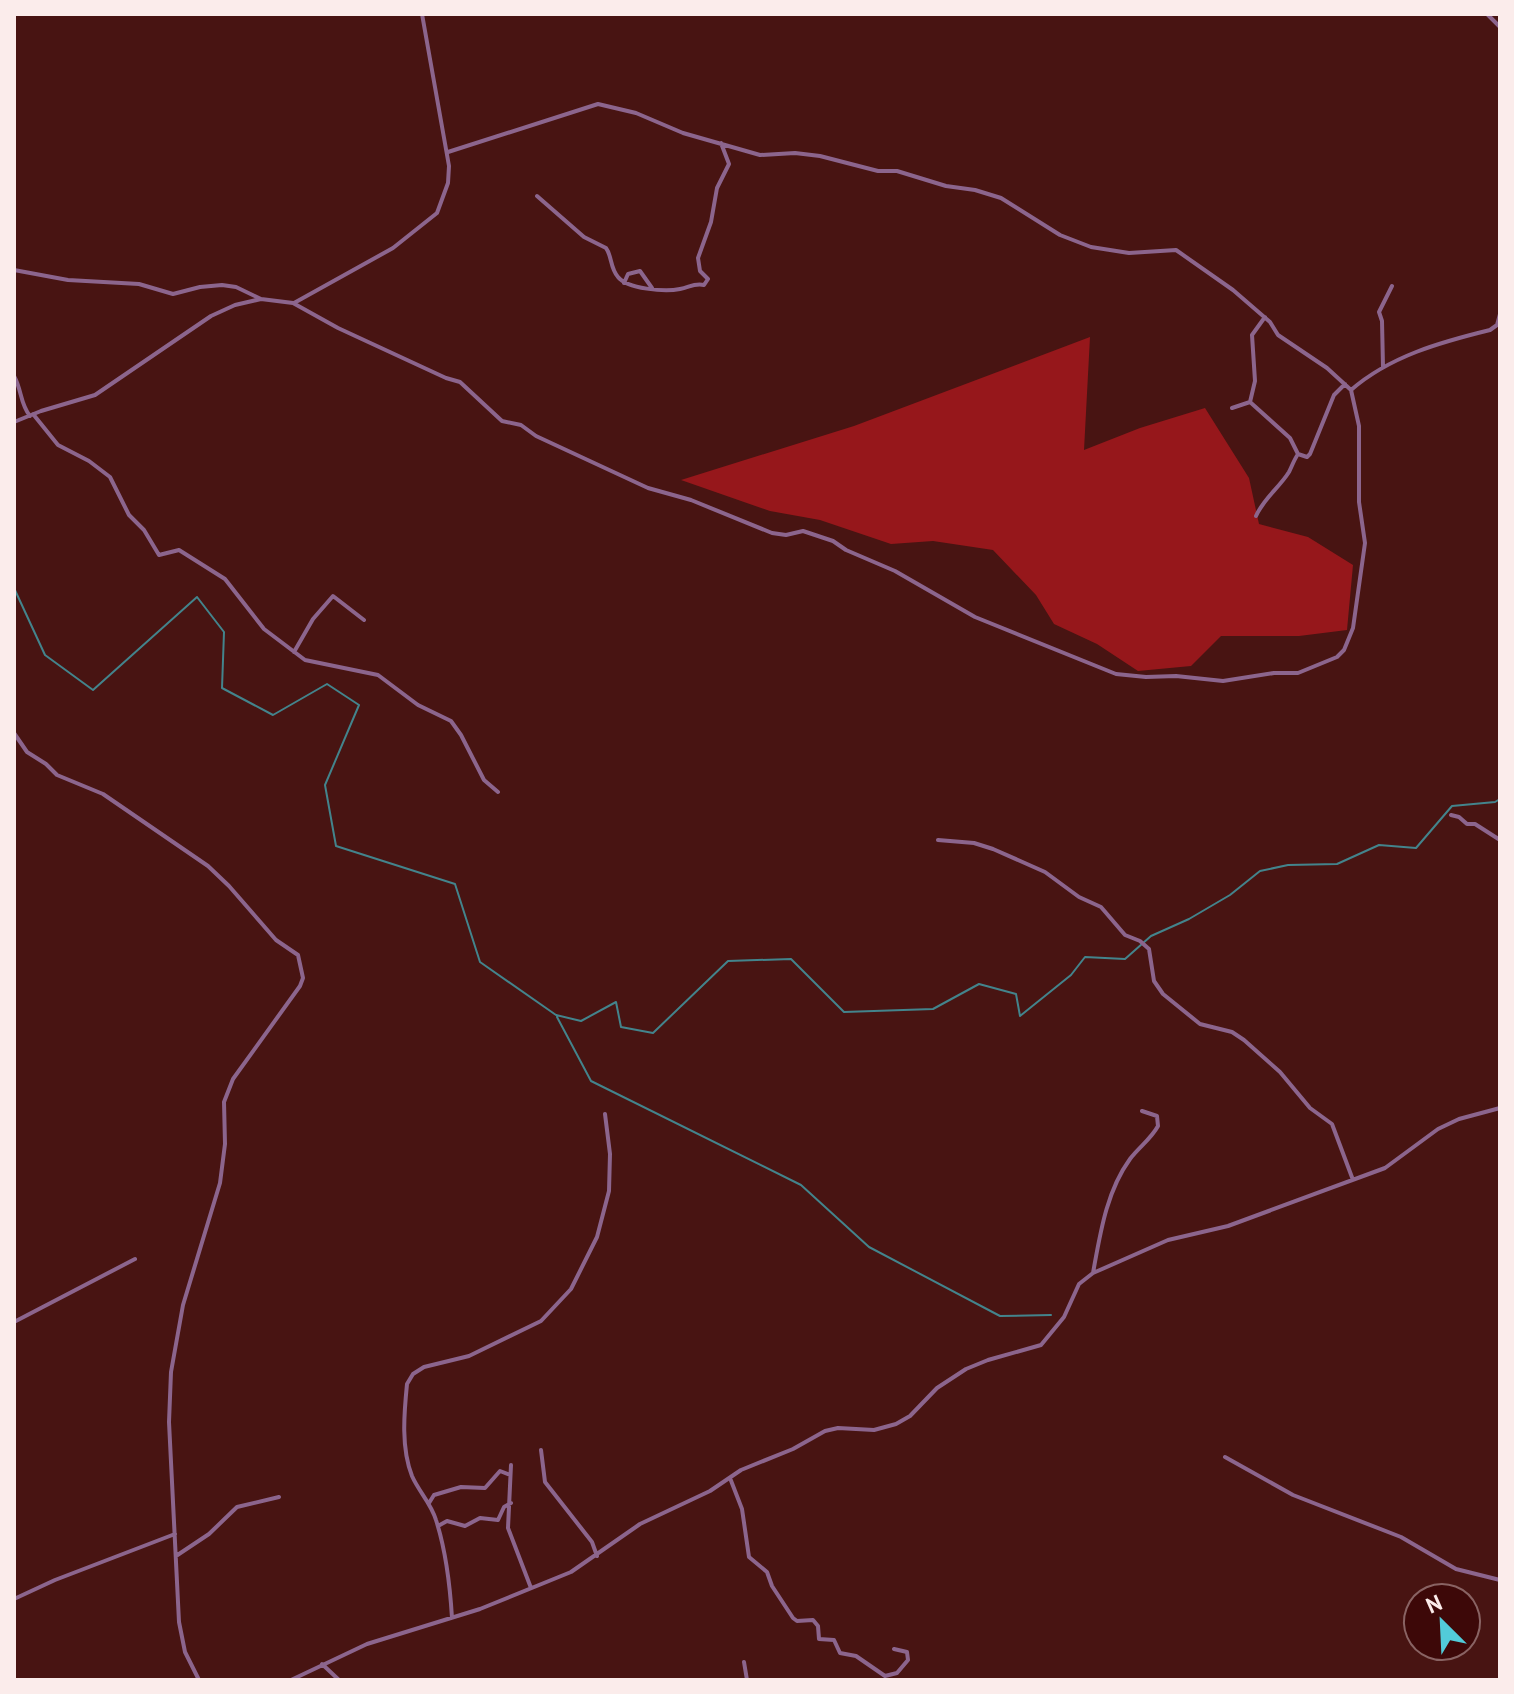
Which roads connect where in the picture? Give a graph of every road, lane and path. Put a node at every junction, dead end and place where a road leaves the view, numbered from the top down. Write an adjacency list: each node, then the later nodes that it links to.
1 (422, 14): 5 (street)
2 (1487, 14): 3 (street)
3 (1500, 27)
4 (720, 142): 5 (street); 10 (street); 14 (street)
5 (448, 152): 12 (street)
6 (537, 196): 8 (street)
7 (14, 270): 11 (street)
8 (624, 283): 10 (street); 10 (street)
9 (1392, 286): 15 (street)
10 (652, 288)
11 (261, 299): 12 (street); 21 (street)
12 (293, 303): 18 (street)
13 (1500, 314): 15 (street)
14 (1265, 317): 17 (street); 19 (street)
15 (1383, 367): 18 (street)
16 (14, 376): 21 (street)
17 (1345, 384): 18 (street); 23 (street)
18 (1351, 390)
19 (1250, 402): 20 (street); 23 (street)
20 (1232, 408)
21 (32, 415): 22 (street); 26 (street)
22 (14, 422)
23 (1298, 454): 24 (street)
24 (1256, 516)
25 (364, 620): 26 (street)
26 (294, 652): 28 (street)
27 (14, 733): 48 (street)
28 (498, 792)
29 (1451, 815): 31 (street)
30 (938, 840): 35 (street)
31 (1500, 840)
32 (1500, 1108): 35 (street)
33 (1142, 1111): 37 (street)
34 (605, 1114): 45 (street)
35 (1353, 1180): 37 (street)
36 (135, 1259): 38 (street)
37 (1093, 1273): 43 (street)
38 (14, 1322)
39 (541, 1450): 50 (street)
40 (1225, 1457): 51 (street)
41 (511, 1465): 42 (street)
42 (510, 1475): 45 (street); 46 (street)
43 (730, 1478): 50 (street); 55 (street)
44 (279, 1497): 49 (street)
45 (429, 1503): 47 (street)
46 (511, 1503): 47 (street); 52 (street)
47 (438, 1526): 54 (street)
48 (175, 1534): 49 (street); 53 (street)
49 (176, 1556): 58 (street)
50 (597, 1556): 52 (street)
51 (1500, 1580)
52 (531, 1588): 54 (street)
53 (14, 1599)
54 (452, 1618): 57 (street)
55 (894, 1649)
56 (744, 1662): 61 (street)
57 (322, 1664): 59 (street); 60 (street)
58 (199, 1680)
59 (291, 1680)
60 (339, 1680)
61 (747, 1680)

